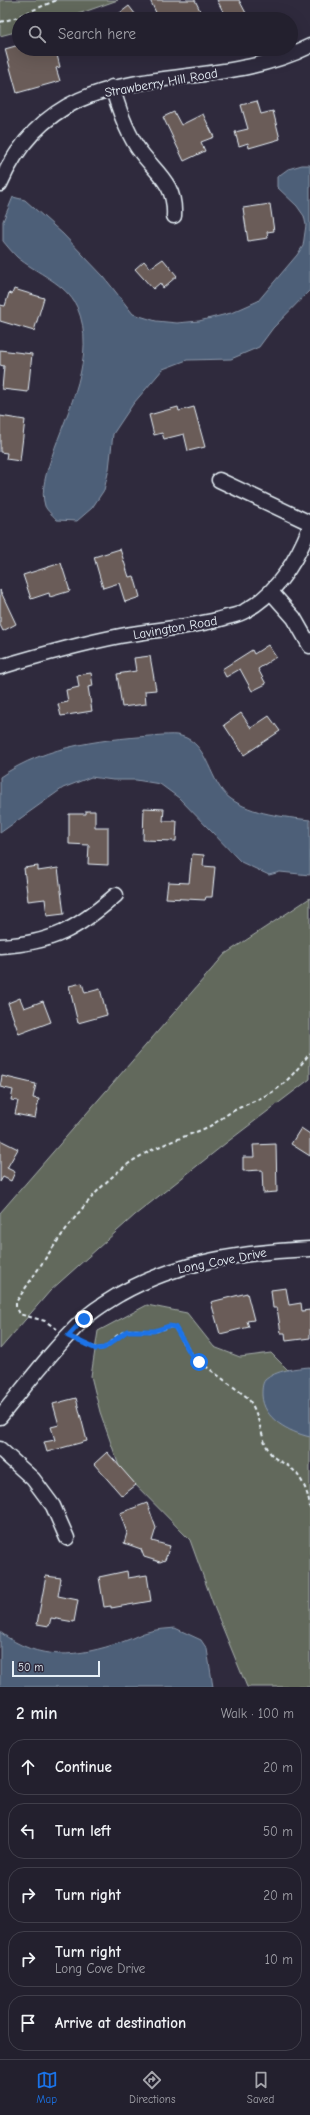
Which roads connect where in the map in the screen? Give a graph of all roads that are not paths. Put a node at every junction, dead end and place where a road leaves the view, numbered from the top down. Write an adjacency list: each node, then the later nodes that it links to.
1 (310, 46): 2 (street, Strawberry Hill Road)
2 (298, 51)
3 (287, 56): 4 (street, Strawberry Hill Road)
4 (112, 87): 5 (street, Strawberry Hill Road); 6 (street)
5 (0, 184)
6 (174, 216)
7 (219, 480): 8 (street)
8 (310, 523)
9 (310, 527): 10 (street, Lavington Road)
10 (271, 592): 11 (street); 12 (street, Lavington Road)
11 (310, 646)
12 (0, 667)
13 (116, 895): 14 (street)
14 (0, 946)
15 (310, 1249): 16 (street, Long Cove Drive)
16 (0, 1417)
17 (0, 1449): 18 (street)
18 (67, 1538)

